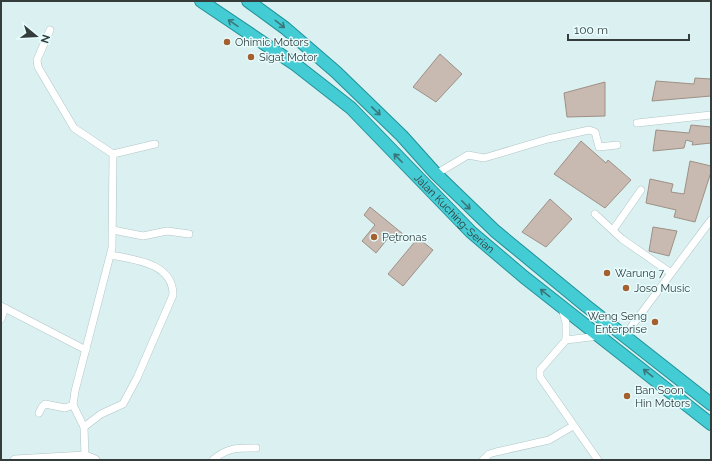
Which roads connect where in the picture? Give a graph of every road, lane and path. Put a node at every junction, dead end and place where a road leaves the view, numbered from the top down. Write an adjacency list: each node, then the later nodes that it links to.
1 (201, 1): 19 (highway, Jalan Kuching-Serian, one-way to 1)
2 (248, 1): 9 (highway, Jalan Kuching-Serian, one-way to 9)
3 (50, 30): 8 (street)
4 (711, 115): 5 (street)
5 (637, 123)
6 (155, 144): 8 (street)
7 (617, 145): 9 (street)
8 (113, 154): 13 (street)
9 (436, 174): 22 (highway, Jalan Kuching-Serian, one-way to 22)
10 (641, 190): 14 (street)
11 (595, 214): 14 (street)
12 (711, 220): 17 (street)
13 (113, 230): 15 (street); 16 (street)
14 (613, 230): 17 (street)
15 (189, 234)
16 (111, 255): 24 (street); 30 (street)
17 (671, 273): 22 (street)
18 (3, 307): 20 (street); 24 (street)
19 (562, 307): 21 (highway, Jalan Kuching-Serian); 23 (street)
20 (1, 319)
21 (599, 336): 23 (street); 28 (highway, Jalan Kuching-Serian, one-way to 21)
22 (625, 336): 25 (highway, Jalan Kuching-Serian)
23 (566, 340): 29 (street)
24 (86, 350): 26 (street)
25 (711, 404)
26 (73, 405): 27 (street); 30 (street)
27 (39, 413)
28 (711, 424)
29 (573, 426): 36 (street); 37 (street)
30 (84, 427): 32 (street)
31 (256, 448): 35 (street)
32 (85, 456): 33 (street); 34 (street)
33 (15, 460)
34 (95, 460)
35 (213, 460)
36 (483, 460)
37 (598, 460)

